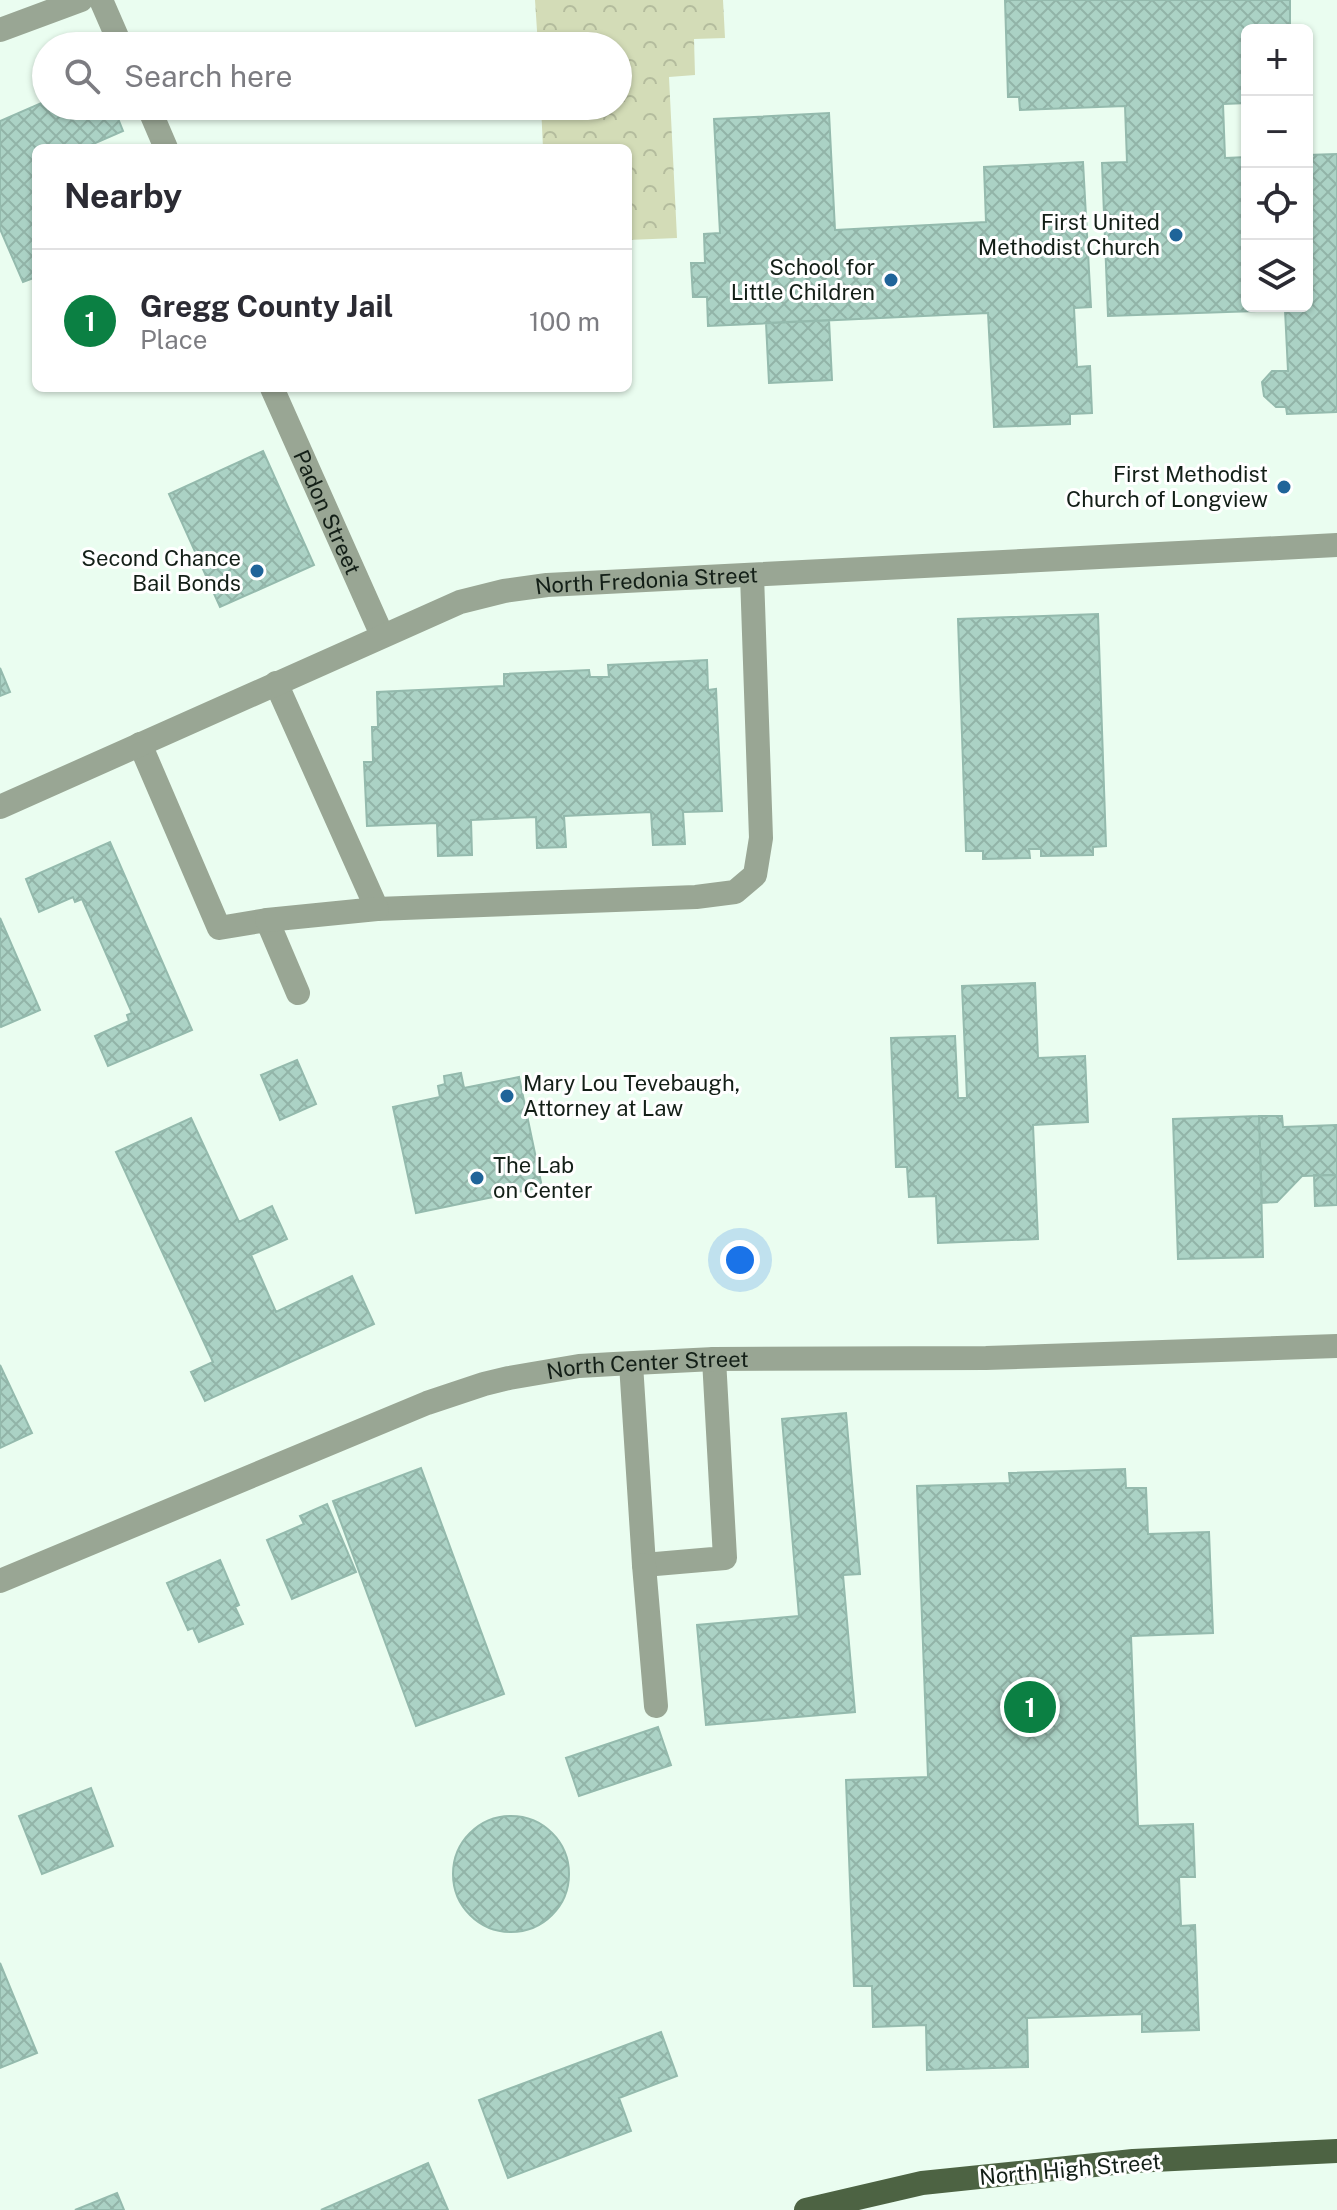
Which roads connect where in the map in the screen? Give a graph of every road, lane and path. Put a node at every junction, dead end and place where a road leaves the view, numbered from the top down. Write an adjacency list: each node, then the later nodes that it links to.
1 (81, 0): 3 (street)
2 (101, 0): 4 (street)
3 (0, 30)
4 (115, 32)
5 (154, 120): 6 (street)
6 (164, 144)
7 (274, 392): 10 (street, Padon Street)
8 (1337, 545): 9 (street, North Fredonia Street)
9 (752, 575): 10 (street, North Fredonia Street); 14 (street)
10 (382, 635): 11 (street, North Fredonia Street)
11 (276, 683): 12 (street, North Fredonia Street); 14 (street)
12 (140, 744): 13 (street, North Fredonia Street); 15 (street)
13 (0, 807)
14 (377, 909): 15 (street)
15 (267, 920): 16 (street)
16 (298, 993)
17 (1337, 1346): 18 (street, North Center Street)
18 (714, 1359): 19 (street, North Center Street); 20 (street)
19 (631, 1364): 20 (street); 21 (street, North Center Street)
20 (644, 1565): 22 (street)
21 (0, 1581)
22 (656, 1706)
23 (1337, 2151): 24 (main road, North High Street)
24 (806, 2210)

